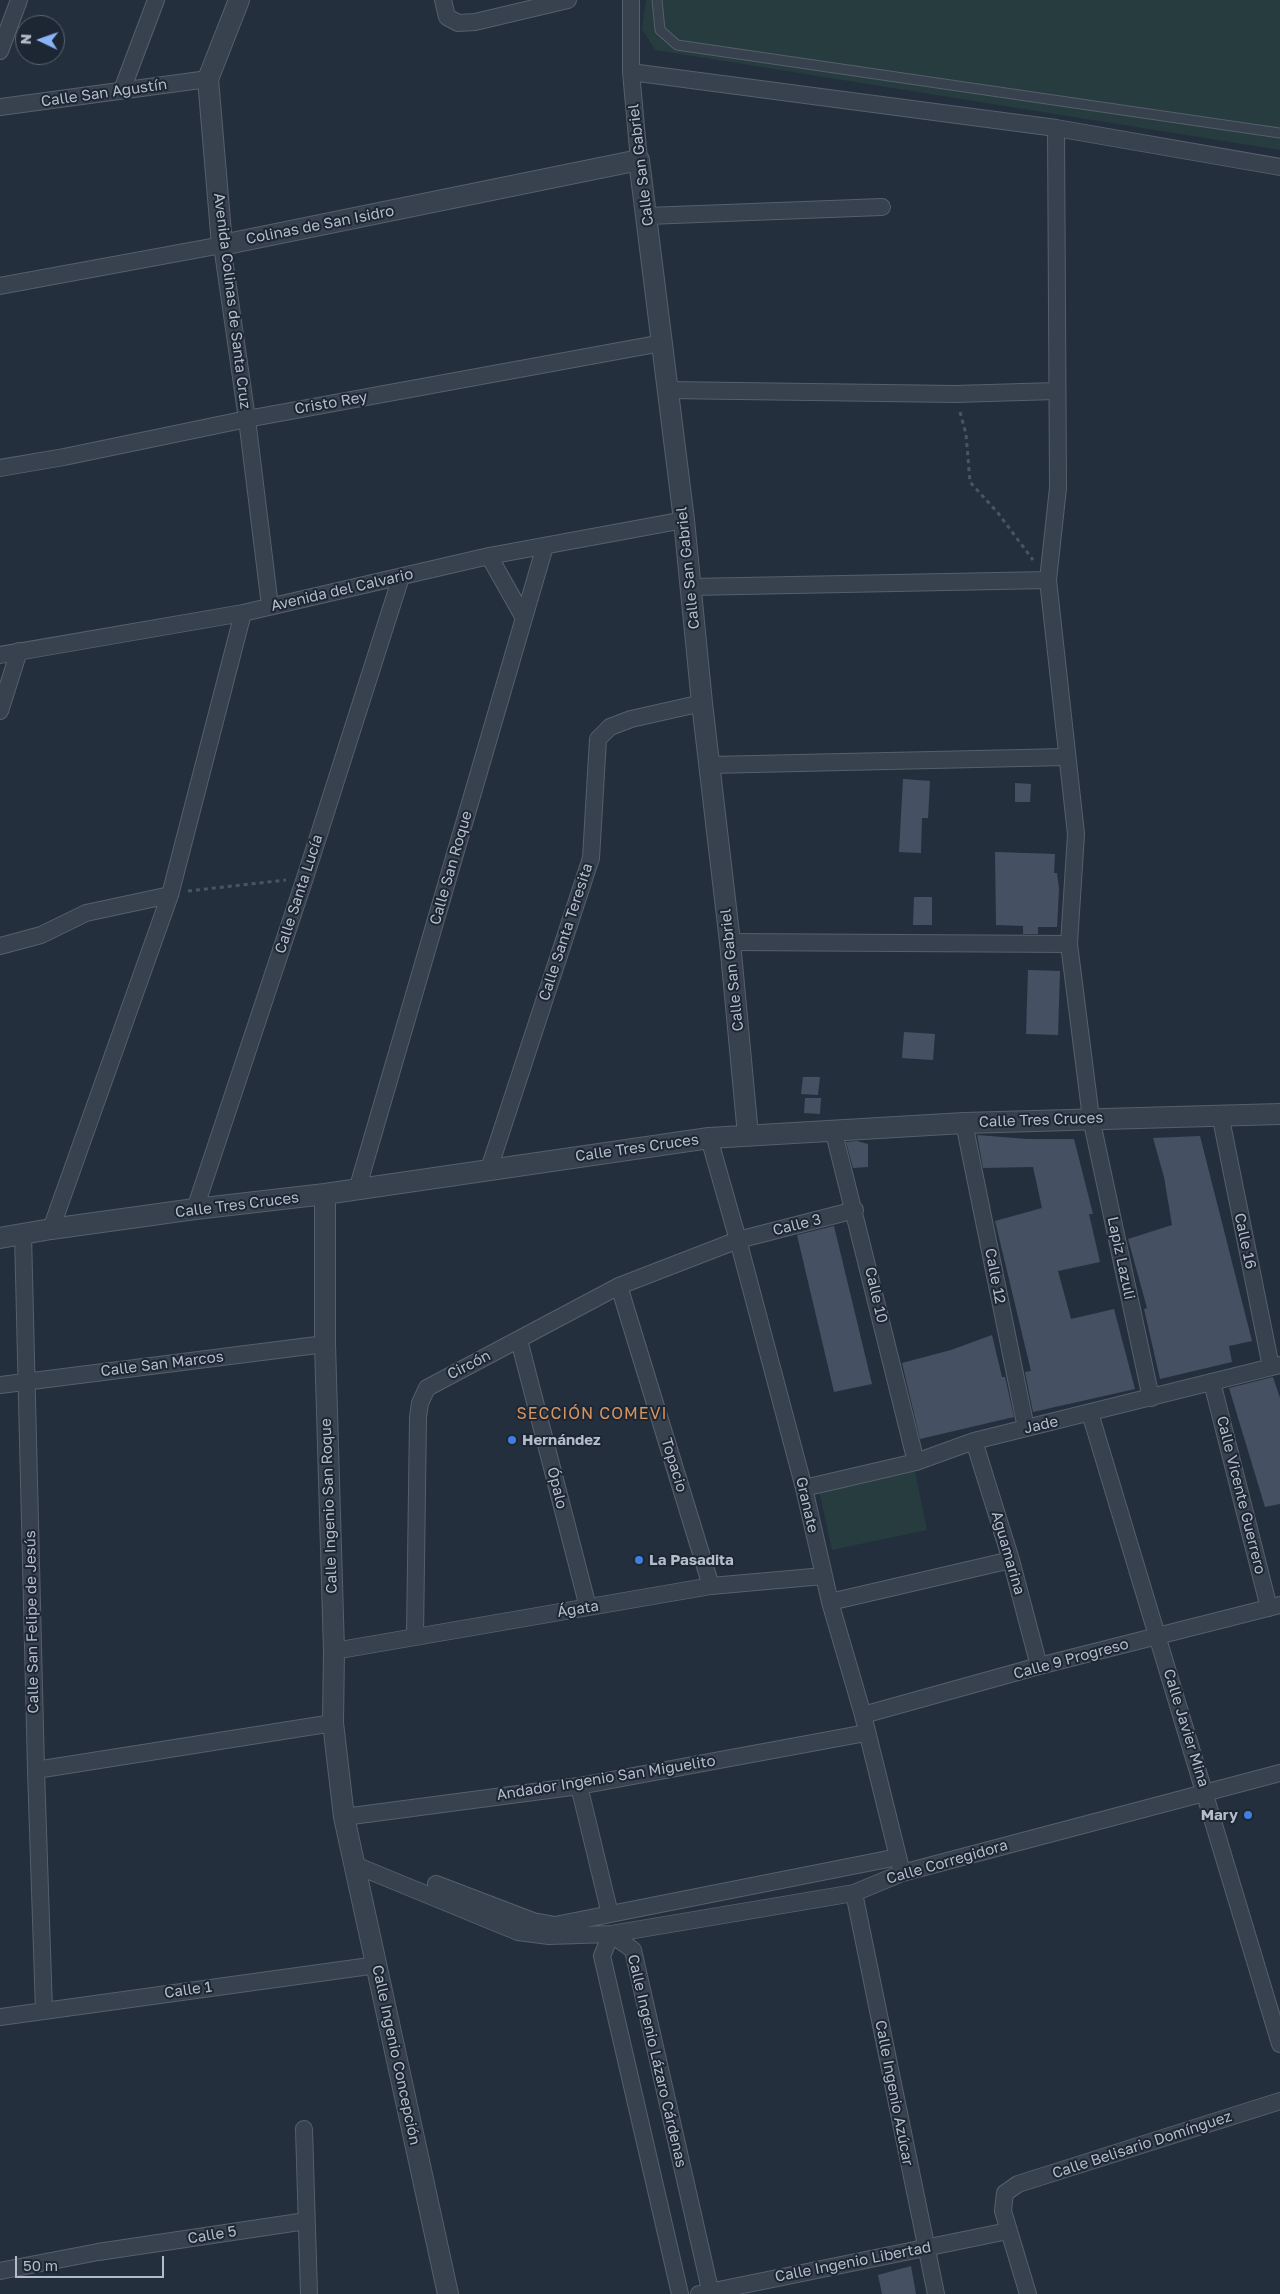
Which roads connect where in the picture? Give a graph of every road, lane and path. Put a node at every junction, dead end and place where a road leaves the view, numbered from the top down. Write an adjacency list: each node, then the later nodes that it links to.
1 (20, 0): 8 (street)
2 (156, 0): 11 (street)
3 (239, 0): 10 (street, Avenida Colinas de Santa Cruz)
4 (443, 0): 5 (street)
5 (568, 0)
6 (631, 0): 9 (street, Calle San Gabriel)
7 (657, 0): 14 (lane)
8 (0, 52)
9 (631, 72): 13 (street); 15 (street, Calle San Gabriel)
10 (208, 80): 11 (street, Calle San Agustín); 19 (street, Avenida Colinas de Santa Cruz)
11 (122, 90): 12 (street, Calle San Agustín)
12 (0, 107)
13 (1056, 128): 16 (street); 23 (street, Lapiz Lazuli)
14 (1280, 132)
15 (640, 160): 18 (street, Calle San Gabriel); 19 (street, Colinas de San Isidro)
16 (1280, 168)
17 (882, 207): 18 (street)
18 (647, 216): 21 (street, Calle San Gabriel)
19 (222, 245): 20 (street, Colinas de San Isidro); 25 (street, Avenida Colinas de Santa Cruz)
20 (0, 286)
21 (662, 343): 22 (street, Calle San Gabriel); 25 (street, Cristo Rey)
22 (666, 390): 24 (street); 27 (street, Calle San Gabriel)
23 (1056, 391): 24 (street); 31 (street, Lapiz Lazuli)
24 (955, 394): 31 (path)
25 (247, 418): 26 (street, Cristo Rey); 33 (street, Avenida Colinas de Santa Cruz)
26 (0, 468)
27 (684, 520): 28 (street, Avenida del Calvario); 32 (street, Calle San Gabriel)
28 (545, 546): 29 (street, Avenida del Calvario); 35 (street, Calle San Roque)
29 (489, 556): 30 (street, Avenida del Calvario); 35 (street)
30 (401, 577): 33 (street, Avenida del Calvario); 42 (street, Calle Santa Lucía)
31 (1048, 580): 32 (street); 40 (street, Lapiz Lazuli)
32 (691, 587): 38 (street, Calle San Gabriel)
33 (270, 606): 34 (street, Avenida del Calvario)
34 (243, 613): 36 (street, Avenida del Calvario); 43 (street)
35 (524, 618): 55 (street, Calle San Roque)
36 (19, 651): 37 (street, Avenida del Calvario); 39 (street)
37 (0, 655)
38 (702, 703): 41 (street, Calle San Gabriel); 54 (street, Calle Santa Teresita)
39 (0, 711)
40 (1066, 757): 41 (street); 45 (street, Lapiz Lazuli)
41 (710, 766): 44 (street, Calle San Gabriel)
42 (305, 878): 43 (path); 57 (street, Calle Santa Lucía)
43 (170, 895): 46 (street); 59 (street)
44 (730, 942): 45 (street); 52 (street, Calle San Gabriel)
45 (1069, 944): 49 (street, Lapiz Lazuli)
46 (0, 946)
47 (1220, 1114): 48 (street, Calle Tres Cruces); 49 (street, Calle Tres Cruces); 66 (street, Calle 16)
48 (1280, 1114)
49 (1091, 1118): 50 (street, Calle Tres Cruces); 70 (street, Lapiz Lazuli)
50 (964, 1123): 51 (street, Calle Tres Cruces); 72 (street, Calle 12)
51 (834, 1129): 52 (street, Calle Tres Cruces); 58 (street, Calle 10)
52 (748, 1135): 53 (street, Calle Tres Cruces)
53 (709, 1138): 54 (street, Calle Tres Cruces); 62 (street, Granate)
54 (489, 1169): 55 (street, Calle Tres Cruces)
55 (357, 1190): 56 (street, Calle Tres Cruces)
56 (325, 1194): 57 (street, Calle Tres Cruces); 65 (street, Calle Ingenio San Roque)
57 (194, 1209): 59 (street, Calle Tres Cruces)
58 (855, 1210): 62 (street, Calle 3); 74 (street, Calle 10)
59 (51, 1228): 60 (street, Calle Tres Cruces)
60 (23, 1234): 61 (street, Calle Tres Cruces); 67 (street, Calle San Felipe de Jesús)
61 (0, 1238)
62 (738, 1240): 63 (street, Circón); 75 (street, Granate)
63 (619, 1286): 64 (street, Circón); 78 (street, Topacio)
64 (519, 1340): 81 (street, Ópalo); 82 (street, Circón)
65 (325, 1344): 67 (street, Calle San Marcos); 84 (street, Calle Ingenio San Roque)
66 (1276, 1366): 68 (street, Jade)
67 (26, 1381): 69 (street, Calle San Marcos); 89 (street, Calle San Felipe de Jesús)
68 (1212, 1382): 70 (street, Jade); 80 (street, Calle Vicente Guerrero)
69 (0, 1384)
70 (1151, 1398): 71 (street, Jade)
71 (1090, 1413): 72 (street, Jade); 83 (street, Calle Javier Mina)
72 (1026, 1428): 73 (street, Jade)
73 (974, 1440): 74 (street, Jade); 76 (street, Aguamarina)
74 (916, 1462): 75 (street, Jade)
75 (804, 1488): 77 (street, Granate)
76 (1010, 1560): 79 (street); 85 (street, Aguamarina)
77 (824, 1576): 78 (street, Ágata); 79 (street, Granate)
78 (710, 1586): 81 (street, Ágata)
79 (830, 1602): 86 (street, Granate)
80 (1274, 1606): 83 (street, Calle 9 Progreso)
81 (588, 1607): 82 (street, Ágata)
82 (415, 1636): 84 (street, Ágata)
83 (1157, 1636): 85 (street, Calle 9 Progreso); 92 (street, Calle Javier Mina)
84 (334, 1651): 87 (street, Calle Ingenio San Roque)
85 (1039, 1666): 86 (street, Calle 9 Progreso)
86 (863, 1716): 88 (street, Granate)
87 (333, 1723): 89 (street); 93 (street, Calle Ingenio San Roque)
88 (866, 1733): 91 (street, Andador Ingenio San Miguelito); 94 (street, Granate)
89 (36, 1770): 102 (street, Calle San Felipe de Jesús)
90 (1280, 1773): 92 (street, Calle Corregidora)
91 (579, 1786): 93 (street, Andador Ingenio San Miguelito); 99 (street)
92 (1205, 1791): 96 (street, Calle Corregidora); 104 (street, Calle Javier Mina)
93 (344, 1817): 95 (street, Calle Ingenio Concepción)
94 (898, 1857): 96 (street, Granate); 99 (street)
95 (355, 1865): 100 (street, Calle Corregidora); 101 (street, Calle Ingenio Concepción)
96 (902, 1873): 98 (street, Calle Corregidora)
97 (436, 1884): 99 (street)
98 (854, 1893): 100 (street, Calle Corregidora); 109 (street, Calle Ingenio Azúcar)
99 (610, 1914)
100 (612, 1934): 111 (street, Calle Ingenio Lázaro Cárdenas); 114 (street, Calle Ingenio Lázaro Cárdenas)
101 (377, 1965): 102 (street, Calle 1); 113 (street, Calle Ingenio Concepción)
102 (44, 2010): 103 (street, Calle 1)
103 (0, 2017)
104 (1280, 2044)
105 (1280, 2101): 108 (street, Calle Belisario Domínguez)
106 (304, 2129): 107 (street)
107 (306, 2221): 110 (street, Calle 5); 112 (street)
108 (1008, 2231): 109 (street, Calle Ingenio Libertad); 116 (street)
109 (925, 2248): 111 (street, Calle Ingenio Libertad); 115 (street, Calle Ingenio Azúcar)
110 (0, 2271)
111 (707, 2293)
112 (309, 2294)
113 (448, 2294)
114 (680, 2294)
115 (936, 2294)
116 (1028, 2294)

